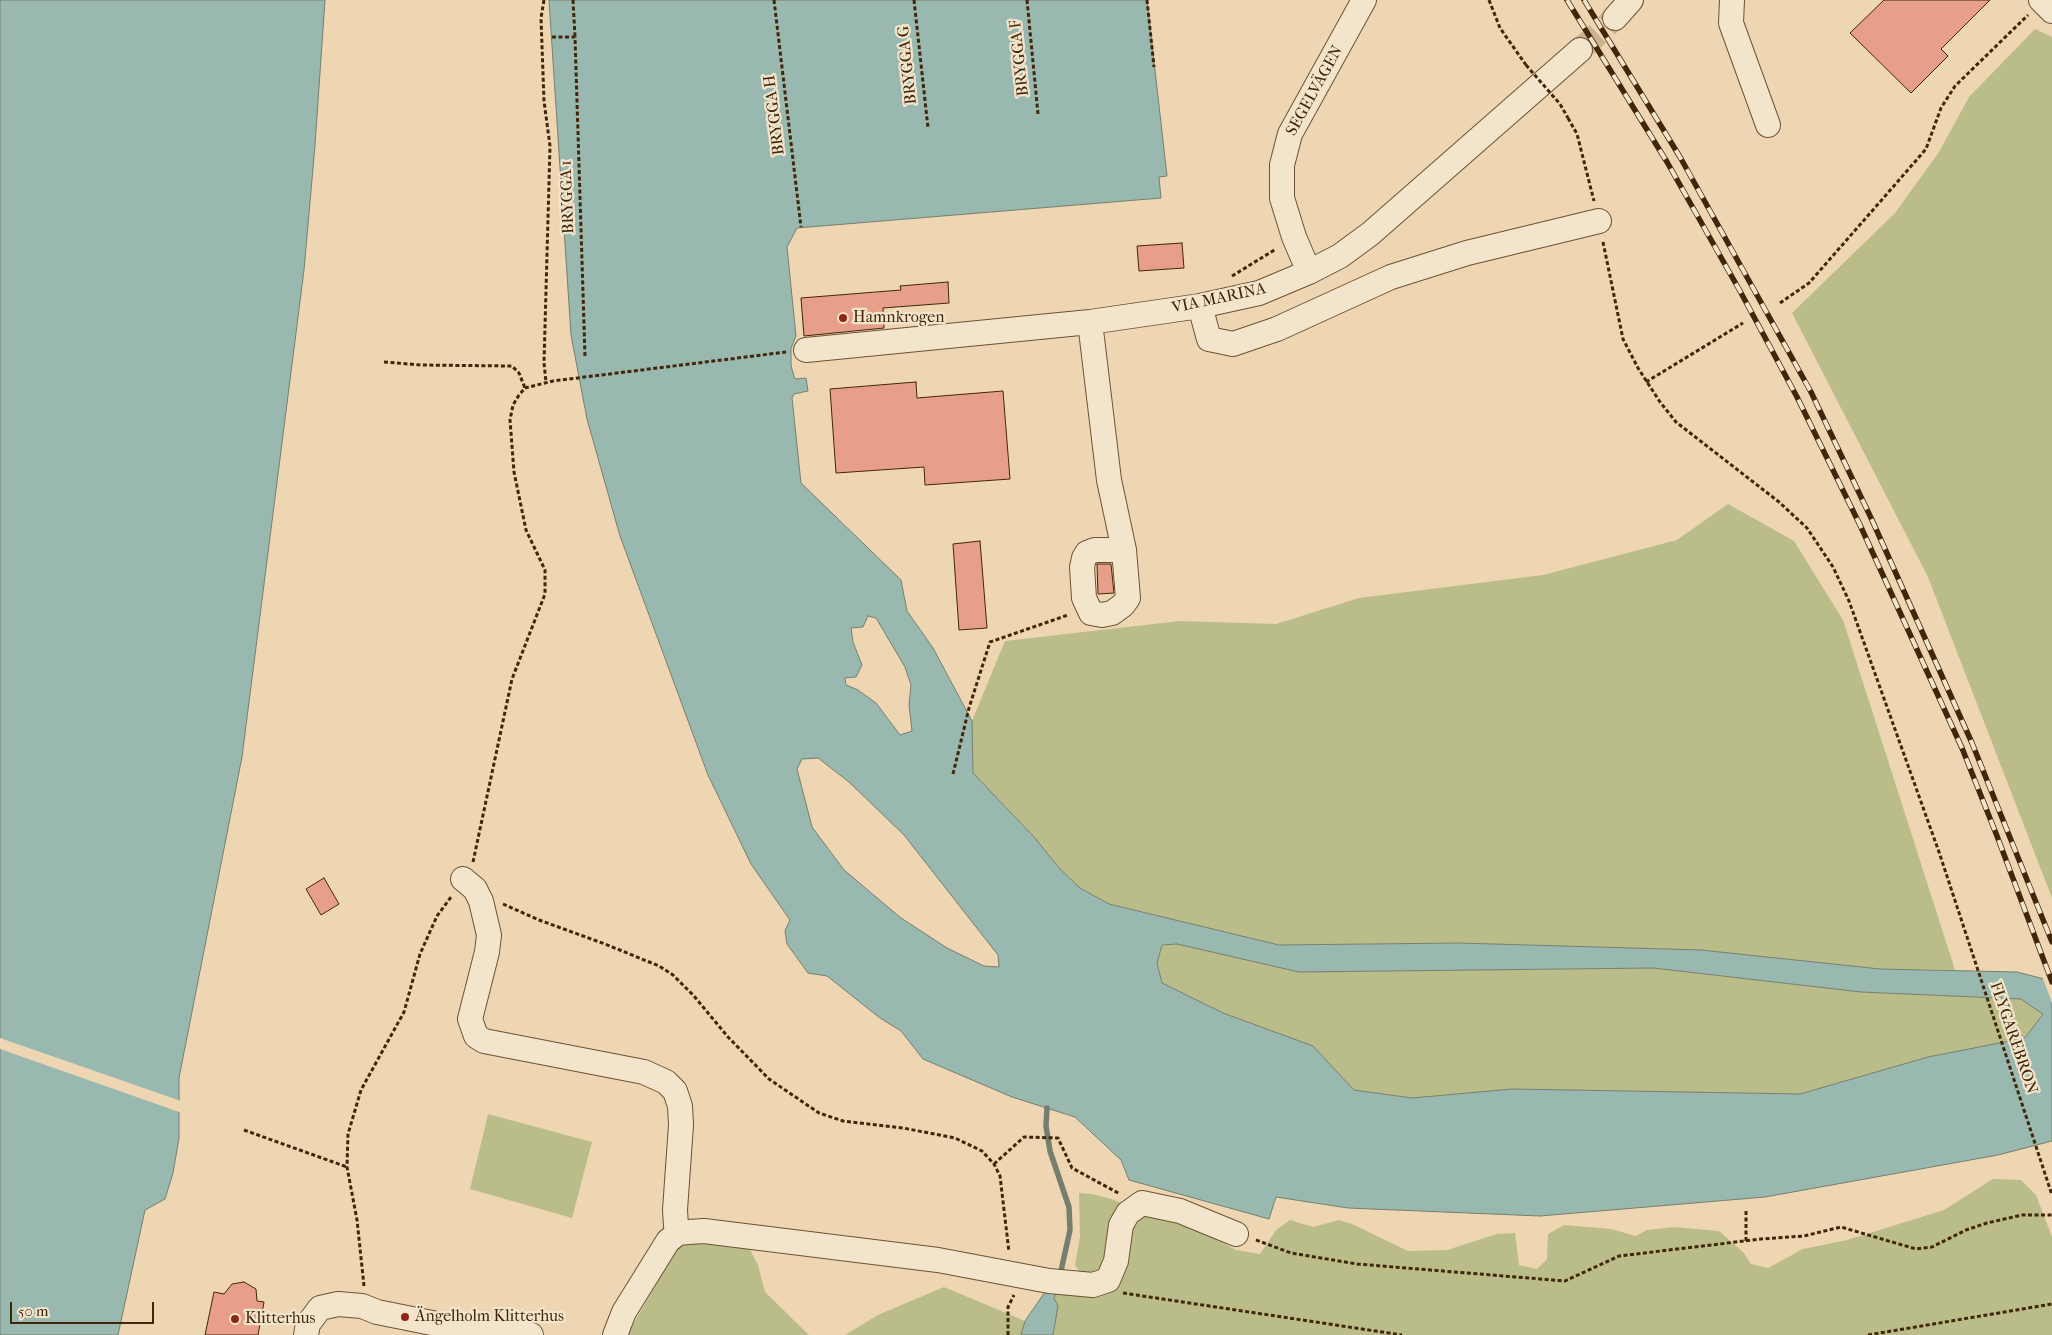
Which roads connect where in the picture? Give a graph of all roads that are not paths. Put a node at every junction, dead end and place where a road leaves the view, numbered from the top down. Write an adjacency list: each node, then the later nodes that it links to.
1 (1364, 0): 8 (street, SEGELVÄGEN)
2 (1631, 0): 4 (street)
3 (1732, 0): 6 (street)
4 (1615, 18)
5 (1580, 50): 8 (street, VIA MARINA)
6 (1768, 125)
7 (1599, 221): 9 (street)
8 (1308, 272): 9 (street, VIA MARINA)
9 (1200, 306): 10 (street, VIA MARINA)
10 (1090, 322): 11 (street, VIA MARINA); 12 (street)
11 (806, 350)
12 (1124, 550): 12 (street)
13 (463, 879): 14 (street)
14 (678, 1233): 15 (street); 18 (street)
15 (1236, 1234)
16 (306, 1335): 17 (street)
17 (532, 1335)
18 (615, 1335)

